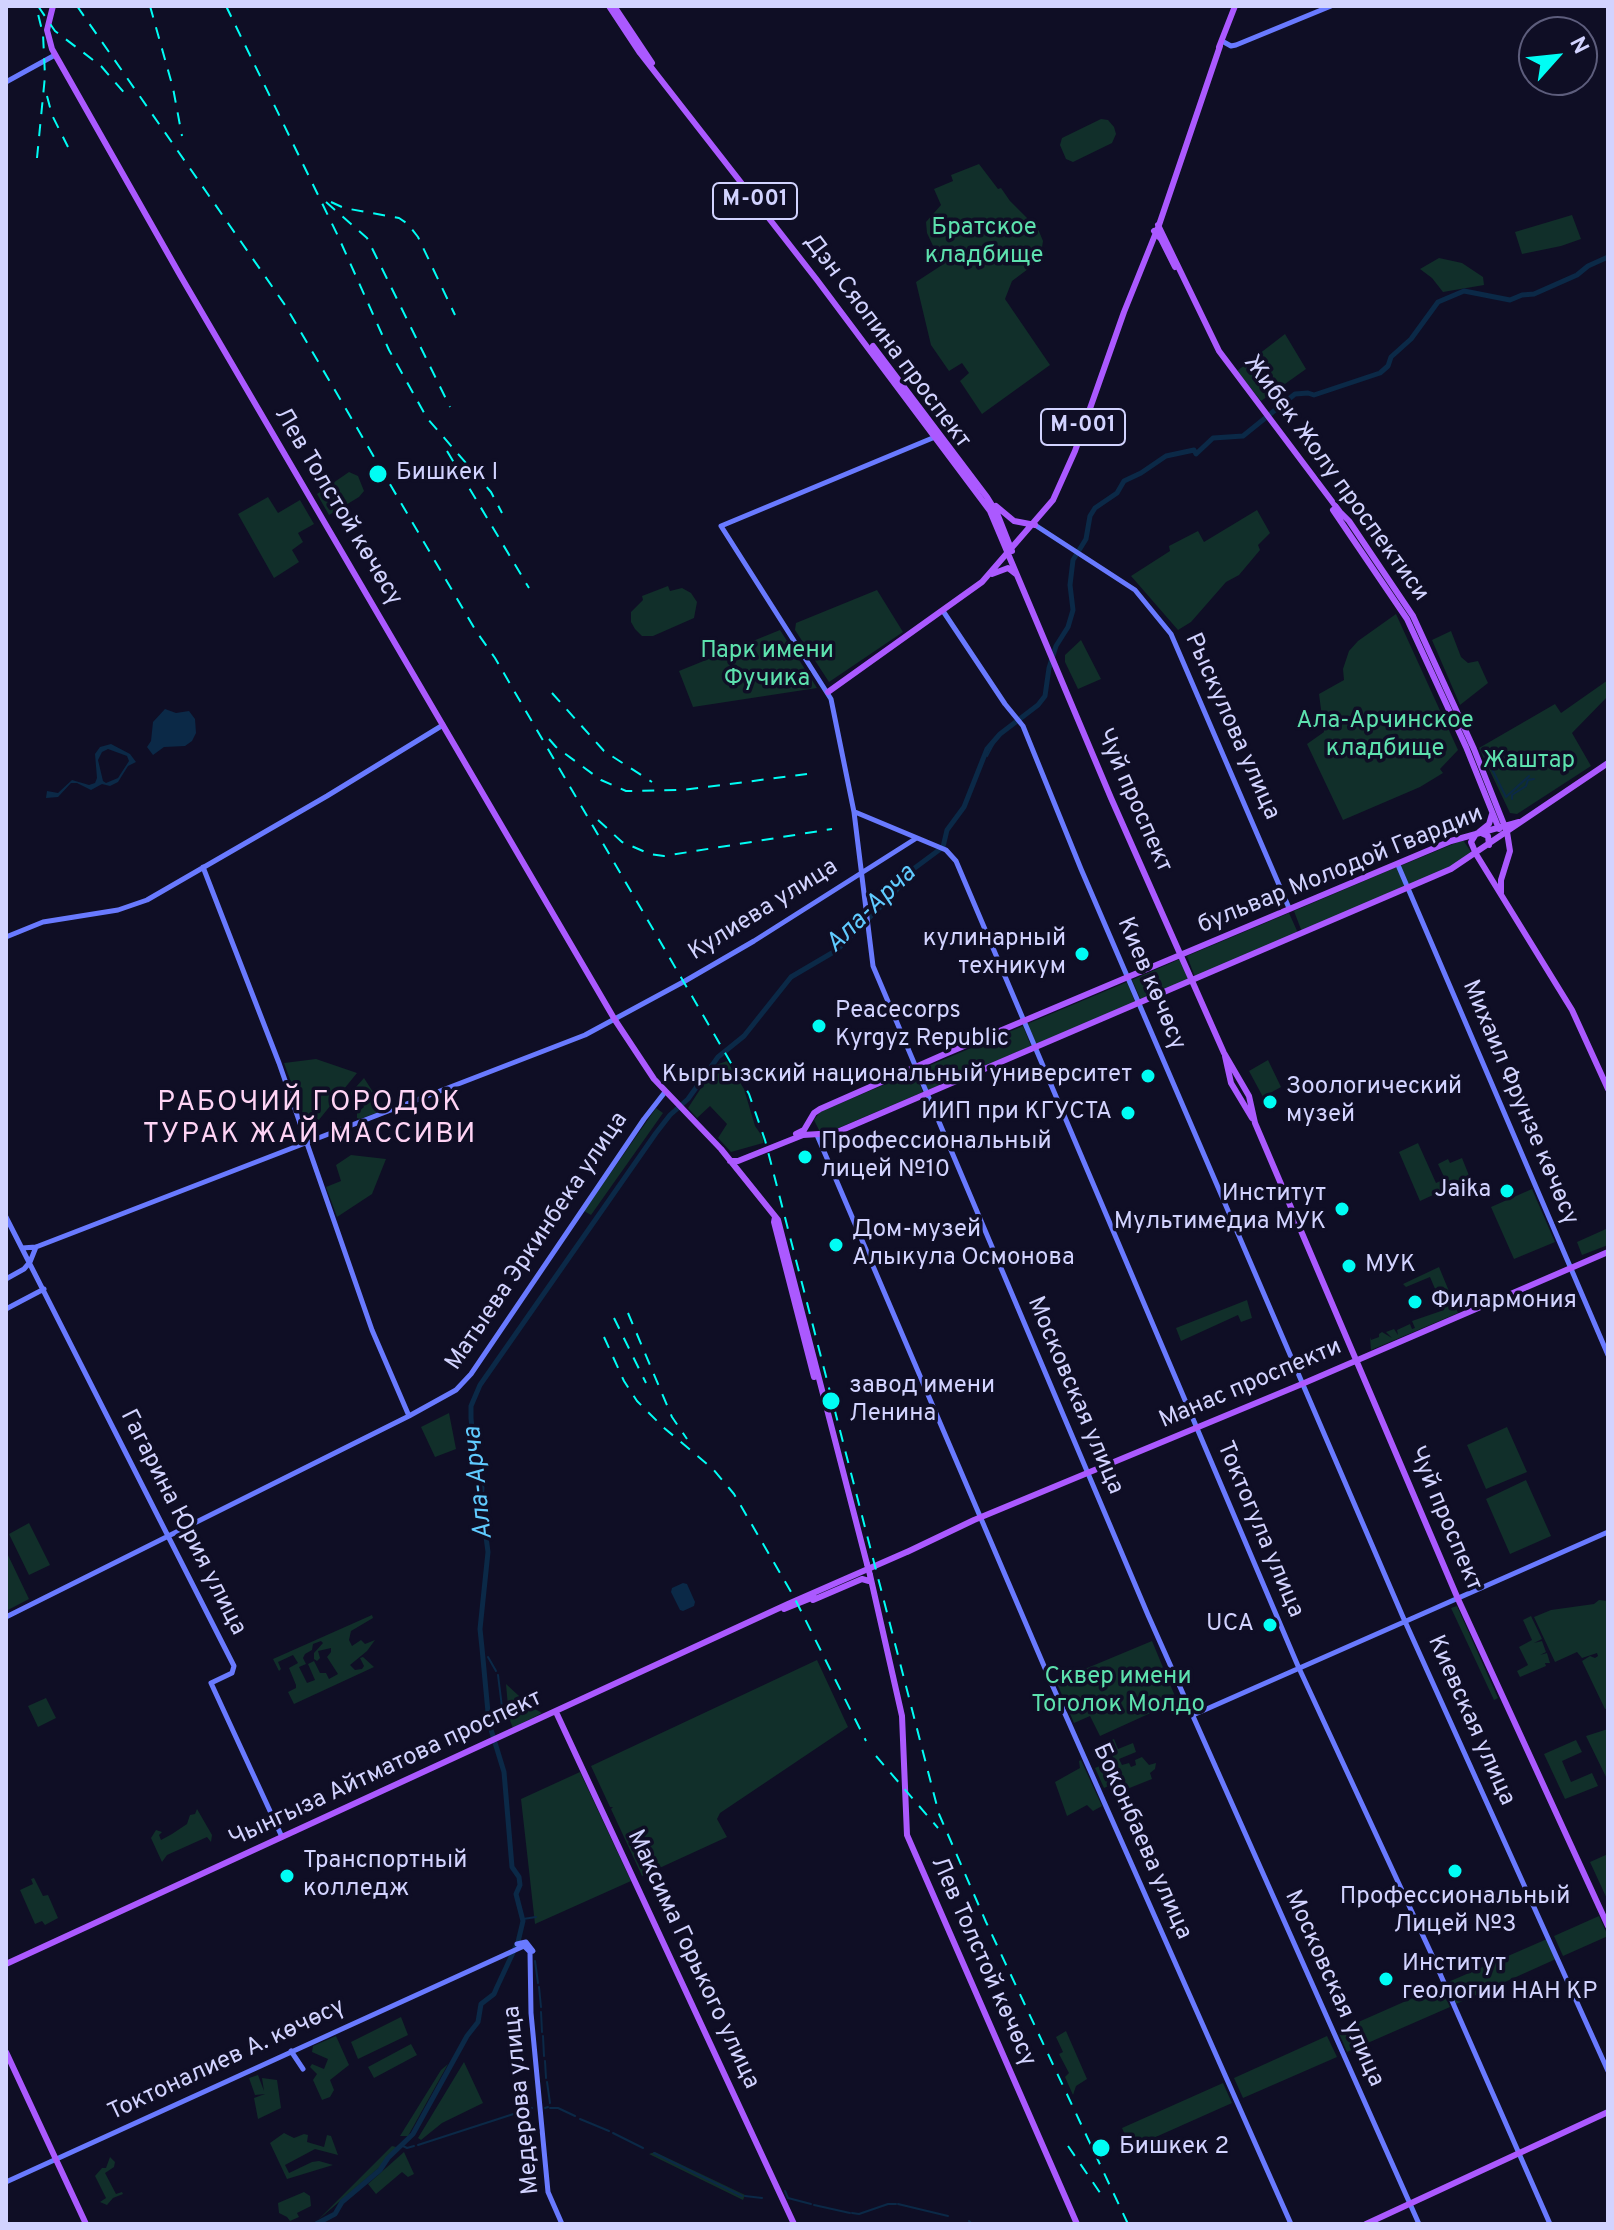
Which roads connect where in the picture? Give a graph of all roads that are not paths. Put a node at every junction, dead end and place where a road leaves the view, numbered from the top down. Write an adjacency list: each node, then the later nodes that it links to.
1 (53, 6): 6 (main road, Лев Толстой көчөсү)
2 (612, 6): 12 (main road, Дэн Сяопина проспект / M-001)
3 (1235, 6): 5 (main road)
4 (1331, 6): 5 (main road)
5 (1221, 44): 8 (main road)
6 (55, 55): 7 (main road); 21 (main road, Лев Толстой көчөсү)
7 (6, 82)
8 (1156, 226): 9 (main road, М-001); 10 (main road, Жибек Жолу проспектиси); 11 (main road, Жибек Жолу проспектиси)
9 (1149, 244): 10 (main road); 14 (main road, М-001)
10 (1167, 250): 11 (main road, Жибек Жолу проспектиси)
11 (1189, 291): 18 (main road, Жибек Жолу проспектиси)
12 (938, 436): 13 (main road, Дэн Сяопина проспект / M-001); 15 (main road, Дэн Сяопина проспект / M-001); 20 (main road, Московская улица)
13 (987, 497): 14 (main road); 15 (main road, Дэн Сяопина проспект / M-001)
14 (1035, 525): 15 (main road, М-001); 37 (main road, Рыскулова улица)
15 (1009, 552): 16 (main road); 17 (main road, Чуй проспект)
16 (989, 576): 17 (main road); 19 (main road)
17 (1019, 576): 39 (main road, Чуй проспект)
18 (1404, 606): 23 (main road, Жибек Жолу проспектиси); 25 (main road, Жибек Жолу проспектиси)
19 (943, 611): 20 (main road); 40 (main road, Киев көчөсү)
20 (828, 692): 24 (main road, Московская улица)
21 (444, 724): 33 (main road); 43 (main road, Лев Толстой көчөсү)
22 (1608, 763): 26 (main road)
23 (1495, 801): 26 (main road); 27 (main road, Жибек Жолу проспектиси)
24 (854, 812): 29 (main road, Токтогула улица); 34 (main road, Московская улица)
25 (1493, 812): 27 (main road, Жибек Жолу проспектиси); 28 (main road)
26 (1524, 819): 27 (main road, бульвар Молодой Гвардии)
27 (1504, 829): 28 (main road, бульвар Молодой Гвардии); 30 (main road, бульвар Молодой Гвардии); 36 (main road, Жибек Жолу проспектиси)
28 (1478, 832): 30 (main road); 31 (main road); 32 (main road, бульвар Молодой Гвардии)
29 (916, 839): 34 (main road, Кулиева улица); 44 (main road, Токтогула улица)
30 (1489, 845): 31 (main road, бульвар Молодой Гвардии)
31 (1476, 854): 35 (main road, бульвар Молодой Гвардии); 36 (main road)
32 (1398, 865): 35 (main road, Михаил Фрунзе көчөсү); 37 (main road, бульвар Молодой Гвардии)
33 (203, 867): 38 (main road); 55 (main road)
34 (861, 872): 43 (main road, Кулиева улица); 47 (main road, Московская улица)
35 (1408, 888): 41 (main road, бульвар Молодой Гвардии); 63 (main road, Михаил Фрунзе көчөсү)
36 (1501, 893): 48 (main road)
37 (1289, 908): 39 (main road, бульвар Молодой Гвардии)
38 (6, 937)
39 (1181, 954): 40 (main road, бульвар Молодой Гвардии); 41 (main road, Чуй проспект)
40 (1127, 977): 42 (main road, Киев көчөсү); 44 (main road, бульвар Молодой Гвардии)
41 (1192, 980): 42 (main road, бульвар Молодой Гвардии); 46 (main road, Чуй проспект)
42 (1139, 1003): 45 (main road, бульвар Молодой Гвардии); 69 (main road, Киев көчөсү)
43 (615, 1020): 49 (main road, Лев Толстой көчөсү); 55 (main road, Кулиева улица)
44 (1024, 1021): 45 (main road, Токтогула улица); 47 (main road, бульвар Молодой Гвардии)
45 (1034, 1047): 50 (main road, бульвар Молодой Гвардии); 71 (main road, Токтогула улица)
46 (1224, 1053): 53 (main road, Чуй проспект); 53 (main road, Чуй проспект)
47 (915, 1068): 50 (main road, Московская улица); 52 (main road, бульвар Молодой Гвардии)
48 (1608, 1089)
49 (664, 1093): 51 (main road, Лев Толстой көчөсү); 70 (main road, Матыева Эркинбека улица)
50 (926, 1094): 54 (main road, бульвар Молодой Гвардии); 72 (main road, Московская улица)
51 (683, 1112): 56 (main road, Лев Толстой көчөсү); 56 (main road, Лев Толстой көчөсү)
52 (811, 1120): 54 (main road, Боконбаева улица); 56 (main road, бульвар Молодой Гвардии)
53 (1255, 1123): 68 (main road, Чуй проспект)
54 (817, 1135): 56 (main road, бульвар Молодой Гвардии); 73 (main road, Боконбаева улица)
55 (307, 1143): 59 (main road, Кулиева улица); 70 (main road)
56 (734, 1160): 57 (main road); 57 (main road, Лев Толстой көчөсү)
57 (736, 1171): 77 (main road, Лев Толстой көчөсү)
58 (6, 1217): 60 (main road, Гагарина Юрия улица)
59 (36, 1247): 60 (main road, Кулиева улица); 62 (main road)
60 (22, 1248): 62 (main road, Гагарина Юрия улица)
61 (1608, 1252): 63 (main road, Манас проспекти)
62 (30, 1262): 64 (main road); 65 (main road, Гагарина Юрия улица)
63 (1570, 1269): 67 (main road, Михаил Фрунзе көчөсү); 68 (main road, Манас проспекти)
64 (6, 1279)
65 (44, 1289): 66 (main road); 75 (main road, Гагарина Юрия улица)
66 (6, 1309)
67 (1608, 1355)
68 (1356, 1360): 69 (main road, Манас проспекти); 79 (main road, Чуй проспект)
69 (1302, 1384): 71 (main road, Манас проспекти); 82 (main road, Киевская улица)
70 (409, 1416): 75 (main road, Матыева Эркинбека улица)
71 (1196, 1428): 72 (main road, Манас проспекти); 83 (main road, Токтогула улица)
72 (1088, 1474): 73 (main road, Манас проспекти); 85 (main road, Московская улица)
73 (980, 1518): 76 (main road, Манас проспекти); 103 (main road, Боконбаева улица)
74 (1608, 1532): 79 (main road)
75 (169, 1537): 81 (main road, Матыева Эркинбека улица); 86 (main road, Гагарина Юрия улица)
76 (909, 1551): 80 (main road, Чынгыза Айтматова проспект)
77 (865, 1563): 78 (main road, Лев Толстой көчөсү, bridge); 80 (main road)
78 (869, 1577): 80 (main road); 102 (main road, Лев Толстой көчөсү)
79 (1458, 1599): 82 (main road); 87 (main road, Чуй проспект)
80 (801, 1600): 84 (main road, Чынгыза Айтматова проспект)
81 (6, 1617)
82 (1405, 1621): 83 (main road); 93 (main road, Киевская улица)
83 (1298, 1667): 85 (main road); 95 (main road, Токтогула улица)
84 (556, 1712): 86 (main road, Чынгыза Айтматова проспект); 101 (main road, Максима Горького улица)
85 (1193, 1715): 98 (main road, Московская улица)
86 (282, 1837): 89 (main road, Чынгыза Айтматова проспект)
87 (1608, 1926)
88 (525, 1944): 90 (main road, Токтоналиев А. көчөсү); 100 (main road, Медерова улица)
89 (6, 1964)
90 (291, 2051): 92 (main road); 96 (main road, Токтоналиев А. көчөсү)
91 (6, 2052): 96 (main road)
92 (303, 2069)
93 (1608, 2071)
94 (1608, 2112): 95 (main road)
95 (1519, 2154): 98 (main road); 106 (main road, Токтогула улица)
96 (56, 2159): 97 (main road, Токтоналиев А. көчөсү); 99 (main road)
97 (6, 2182)
98 (1410, 2204): 104 (main road); 105 (main road, Московская улица)
99 (86, 2224)
100 (562, 2224)
101 (794, 2224)
102 (1077, 2224)
103 (1291, 2224)
104 (1366, 2224)
105 (1419, 2224)
106 (1550, 2224)

